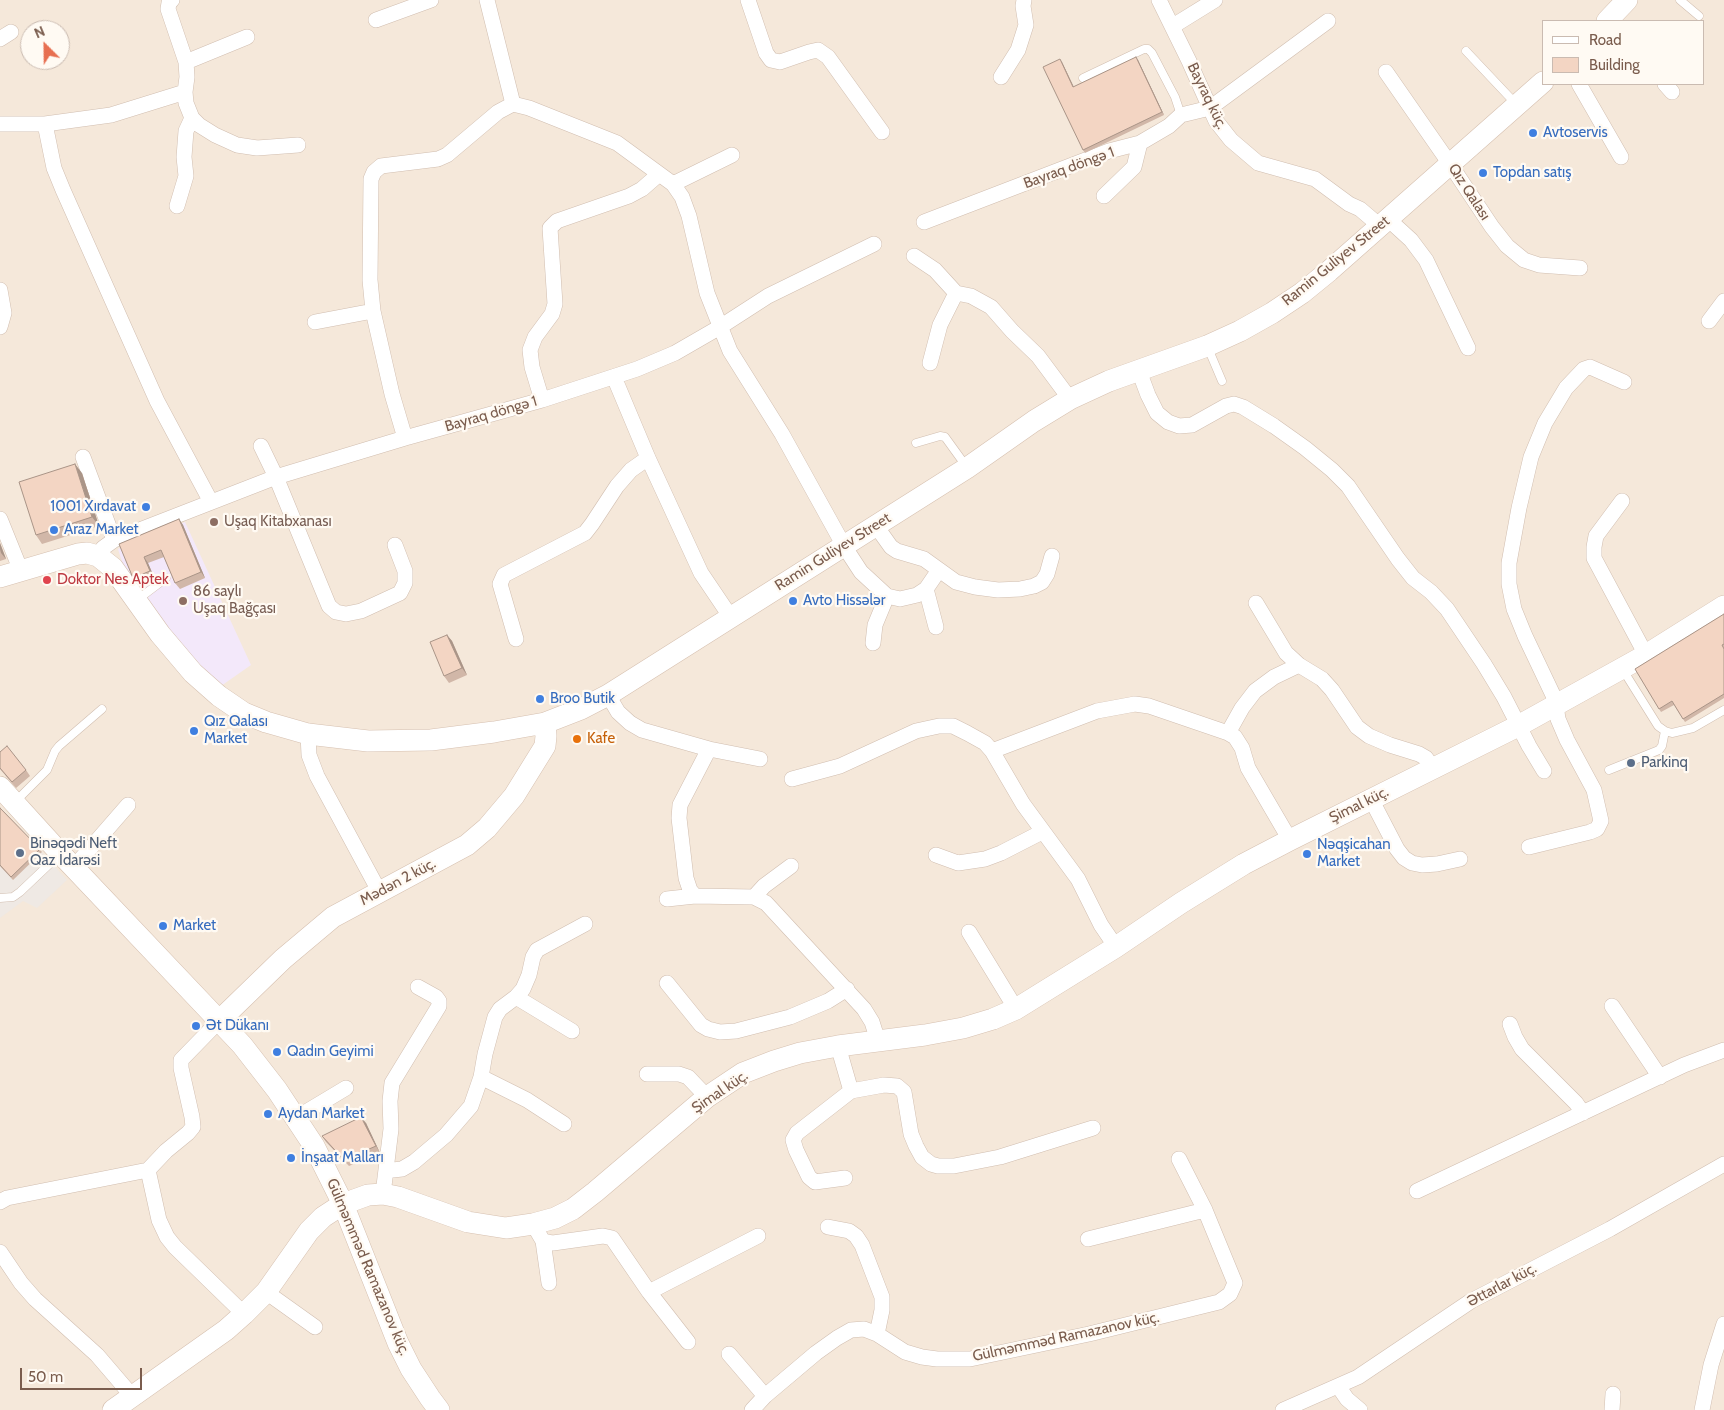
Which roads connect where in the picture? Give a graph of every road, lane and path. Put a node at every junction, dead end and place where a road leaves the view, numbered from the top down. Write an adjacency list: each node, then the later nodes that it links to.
1 (172, 0): 17 (street)
2 (431, 0): 11 (street)
3 (487, 0): 24 (street)
4 (748, 0): 31 (street)
5 (1024, 0): 19 (street)
6 (1159, 0): 14 (street, Bayraq küç.)
7 (1215, 0): 14 (street)
8 (1626, 0): 12 (street)
9 (1680, 0): 10 (lane)
10 (1699, 16)
11 (376, 20)
12 (1610, 20)
13 (1328, 21): 26 (street)
14 (1173, 26): 26 (street, Bayraq küç.)
15 (248, 37): 17 (street)
16 (1466, 51): 25 (lane)
17 (186, 62): 23 (street)
18 (1386, 72): 36 (street, Qız Qalası)
19 (1000, 77)
20 (1083, 78): 27 (lane)
21 (1542, 83): 25 (street, Ramin Guliyev Street)
22 (1580, 85): 35 (street)
23 (185, 92): 28 (street); 30 (street)
24 (513, 104): 37 (street); 49 (street)
25 (1517, 105): 36 (street, Ramin Guliyev Street)
26 (1210, 108): 27 (street, Bayraq döngə 1); 42 (street, Bayraq küç.)
27 (1181, 115): 32 (street, Bayraq döngə 1)
28 (192, 118): 33 (street); 40 (street)
29 (0, 124): 30 (street)
30 (44, 124): 71 (street)
31 (882, 132)
32 (1140, 143): 39 (street); 41 (street, Bayraq döngə 1)
33 (298, 145)
34 (732, 155): 38 (street)
35 (1621, 157)
36 (1450, 164): 42 (street, Ramin Guliyev Street); 45 (street, Qız Qalası)
37 (658, 175): 38 (street); 62 (street)
38 (673, 184): 53 (street)
39 (1104, 196)
40 (177, 206)
41 (924, 222)
42 (1384, 222): 54 (street, Ramin Guliyev Street); 55 (street, Bayraq küç.)
43 (874, 244): 53 (street, Bayraq döngə 1)
44 (914, 256): 47 (street)
45 (1580, 268)
46 (0, 290): 52 (street)
47 (956, 293): 56 (street); 61 (street)
48 (1724, 301): 50 (street)
49 (373, 311): 51 (street); 63 (street)
50 (1709, 321)
51 (315, 322)
52 (0, 327)
53 (720, 327): 58 (street, Bayraq döngə 1); 76 (street)
54 (1207, 346): 57 (street, Ramin Guliyev Street); 59 (lane)
55 (1468, 348)
56 (930, 363)
57 (1139, 371): 61 (street, Ramin Guliyev Street); 100 (street)
58 (614, 376): 62 (street, Bayraq döngə 1); 67 (street)
59 (1222, 380)
60 (1624, 382): 96 (street)
61 (1070, 398): 68 (street, Ramin Guliyev Street)
62 (542, 400): 63 (street, Bayraq döngə 1)
63 (405, 438): 69 (street, Bayraq döngə 1)
64 (916, 442): 68 (lane)
65 (261, 446): 69 (street)
66 (83, 457): 74 (street)
67 (648, 458): 88 (street); 90 (street)
68 (968, 468): 73 (street, Ramin Guliyev Street)
69 (276, 478): 71 (street, Bayraq döngə 1); 75 (street)
70 (1622, 501): 92 (street)
71 (211, 502): 74 (street, Bayraq döngə 1)
72 (0, 519): 80 (street)
73 (876, 526): 76 (street, Ramin Guliyev Street); 79 (street)
74 (114, 540): 77 (street, Bayraq döngə 1)
75 (395, 545)
76 (844, 546): 84 (street); 88 (street, Ramin Guliyev Street)
77 (98, 556): 80 (street); 85 (street, Ramin Guliyev Street)
78 (1052, 556): 79 (street)
79 (939, 570): 83 (street)
80 (21, 571): 81 (street)
81 (0, 577)
82 (166, 578): 85 (lane)
83 (926, 589): 84 (street); 89 (street)
84 (886, 596): 91 (street)
85 (136, 601): 103 (street, Ramin Guliyev Street)
86 (1256, 603): 93 (street)
87 (1724, 606): 92 (street, Şimal küç.)
88 (730, 616): 95 (street, Ramin Guliyev Street)
89 (936, 627)
90 (516, 638)
91 (873, 643)
92 (1646, 655): 94 (street, Şimal küç.)
93 (1299, 665): 102 (street); 107 (street)
94 (1622, 669): 96 (street, Şimal küç.); 101 (lane)
95 (608, 695): 99 (street, Ramin Guliyev Street); 104 (street)
96 (1556, 704): 100 (street, Şimal küç.); 116 (street)
97 (102, 709): 111 (lane)
98 (1724, 710): 101 (lane)
99 (544, 722): 103 (street, Ramin Guliyev Street); 121 (street, Mədən 2 küç.)
100 (1518, 726): 107 (street, Şimal küç.); 109 (street)
101 (1665, 731): 108 (lane)
102 (1228, 733): 105 (street); 115 (street)
103 (308, 734): 121 (street)
104 (709, 749): 106 (street); 122 (street)
105 (992, 751): 110 (street); 114 (street)
106 (760, 759)
107 (1433, 768): 112 (street, Şimal küç.)
108 (1609, 770)
109 (1544, 771)
110 (792, 779)
111 (7, 795): 119 (street, Gülməmməd Ramazanov küç.)
112 (1371, 800): 115 (street, Şimal küç.); 118 (street)
113 (128, 806): 119 (street)
114 (1042, 832): 117 (street); 128 (street)
115 (1290, 840): 128 (street, Şimal küç.)
116 (1529, 847)
117 (936, 855)
118 (1460, 858)
119 (67, 860): 124 (lane); 135 (street, Gülməmməd Ramazanov küç.)
120 (791, 866): 123 (street)
121 (379, 891): 135 (street, Mədən 2 küç.)
122 (695, 896): 123 (street); 125 (street)
123 (754, 897): 131 (street)
124 (0, 898)
125 (667, 899)
126 (585, 924): 132 (street)
127 (969, 932): 134 (street)
128 (1116, 947): 134 (street, Şimal küç.)
129 (667, 983): 131 (street)
130 (418, 987): 153 (street)
131 (847, 989): 138 (street)
132 (516, 998): 137 (street); 142 (street)
133 (1612, 1006): 143 (street)
134 (1016, 1009): 138 (street, Şimal küç.)
135 (220, 1020): 148 (street, Gülməmməd Ramazanov küç.); 154 (street)
136 (1510, 1024): 147 (street)
137 (572, 1031)
138 (878, 1041): 139 (street, Şimal küç.)
139 (838, 1046): 145 (street); 146 (street, Şimal küç.)
140 (1724, 1050): 143 (street)
141 (647, 1074): 146 (street)
142 (482, 1077): 149 (street); 153 (street)
143 (1660, 1077): 147 (street)
144 (346, 1088): 148 (street)
145 (851, 1091): 150 (street); 155 (street)
146 (707, 1097): 162 (street, Şimal küç.)
147 (1582, 1113): 156 (street)
148 (296, 1118): 159 (street, Gülməmməd Ramazanov küç.)
149 (564, 1124)
150 (1093, 1128)
151 (1179, 1159): 160 (street, Gülməmməd Ramazanov küç.)
152 (1724, 1164): 175 (street, Əttarlar küç.)
153 (388, 1168): 157 (street)
154 (148, 1170): 158 (street); 169 (street)
155 (845, 1178)
156 (1417, 1190)
157 (383, 1194): 159 (street, Şimal küç.); 162 (street, Şimal küç.)
158 (0, 1202)
159 (343, 1204): 167 (street, Şimal küç.); 180 (street, Gülməmməd Ramazanov küç.)
160 (1205, 1210): 164 (street); 172 (street, Gülməmməd Ramazanov küç.)
161 (828, 1227): 172 (street)
162 (538, 1232): 166 (street); 168 (street)
163 (758, 1236): 168 (street)
164 (1088, 1239)
165 (0, 1252): 178 (street)
166 (549, 1283)
167 (266, 1292): 169 (street, Şimal küç.); 171 (street)
168 (649, 1292): 173 (street)
169 (244, 1314): 178 (street, Şimal küç.)
170 (1724, 1324): 185 (street)
171 (315, 1327)
172 (877, 1334): 177 (street, Gülməmməd Ramazanov küç.)
173 (688, 1342)
174 (729, 1354): 177 (street)
175 (1338, 1386): 182 (street, Əttarlar küç.); 183 (street)
176 (1613, 1394): 184 (street)
177 (765, 1396): 181 (street, Gülməmməd Ramazanov küç.)
178 (133, 1397): 179 (street, Şimal küç.)
179 (113, 1410)
180 (439, 1410)
181 (752, 1410)
182 (1283, 1410)
183 (1360, 1410)
184 (1612, 1410)
185 (1702, 1410)

